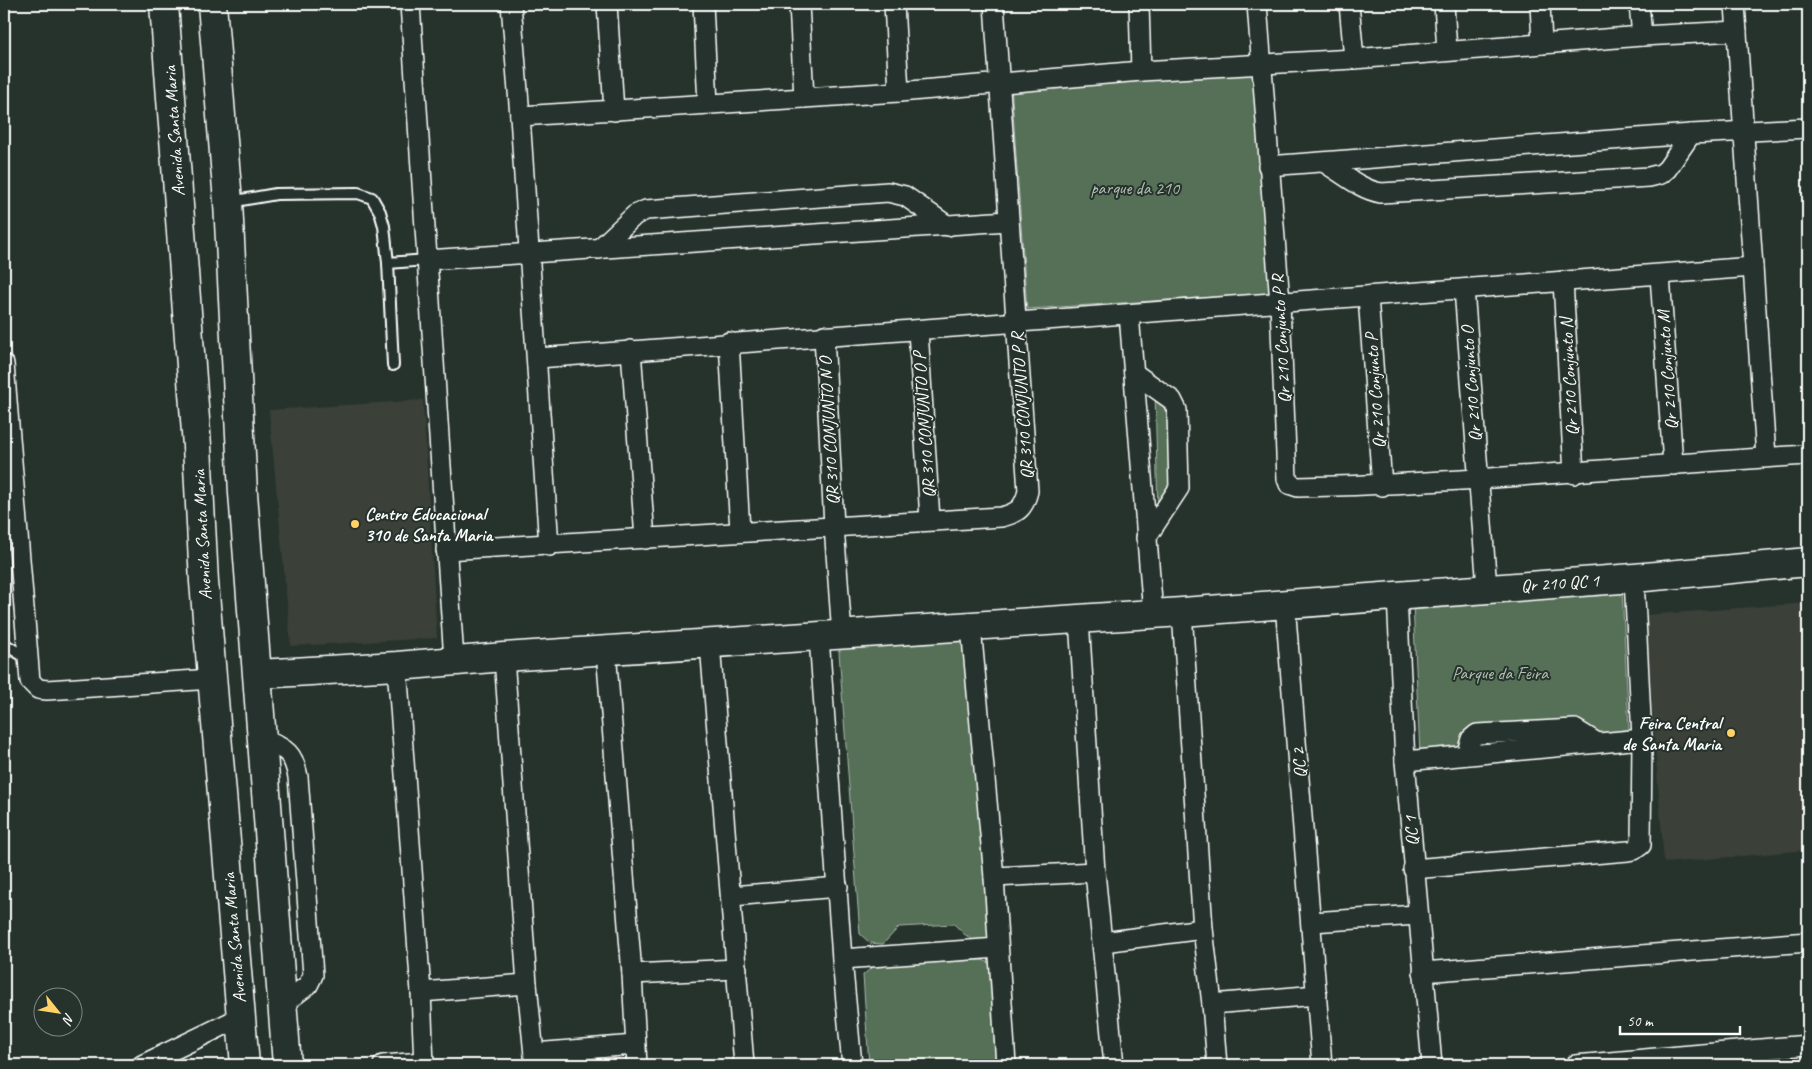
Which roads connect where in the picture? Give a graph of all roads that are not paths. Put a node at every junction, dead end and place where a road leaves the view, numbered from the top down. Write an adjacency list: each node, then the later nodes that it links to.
1 (164, 4): 59 (main road, Avenida Santa Maria)
2 (212, 4): 35 (main road)
3 (410, 4): 40 (street)
4 (511, 4): 29 (street)
5 (607, 4): 28 (street)
6 (703, 4): 27 (street)
7 (799, 4): 26 (street)
8 (894, 4): 25 (street)
9 (994, 4): 24 (street, QR 310 CONJUNTO P R)
10 (1256, 4): 22 (street, Qr 210 Conjunto P R)
11 (1349, 4): 21 (street)
12 (1444, 4): 20 (street)
13 (1540, 4): 19 (street)
14 (1639, 4): 18 (street)
15 (1735, 4): 17 (street)
16 (1137, 7): 23 (street)
17 (1737, 31): 18 (street); 31 (street)
18 (1642, 36): 19 (street)
19 (1542, 44): 20 (street)
20 (1447, 51): 21 (street)
21 (1354, 60): 22 (street)
22 (1261, 64): 23 (street); 34 (street, Qr 210 Conjunto P R)
23 (1141, 72): 24 (street)
24 (1000, 82): 25 (street); 36 (street, QR 310 CONJUNTO P R)
25 (899, 92): 26 (street)
26 (804, 98): 27 (street)
27 (708, 104): 28 (street)
28 (614, 111): 29 (street)
29 (520, 116): 39 (street)
30 (1808, 128): 31 (street)
31 (1745, 131): 32 (street); 42 (street)
32 (1691, 134): 33 (street); 33 (street)
33 (1325, 163): 34 (street)
34 (1268, 166): 47 (street, Qr 210 Conjunto P R)
35 (228, 202): 41 (lane); 58 (main road)
36 (1008, 221): 37 (street); 49 (street, QR 310 CONJUNTO P R)
37 (948, 226): 38 (street); 38 (street)
38 (599, 249): 39 (street)
39 (530, 254): 40 (street); 54 (street)
40 (427, 260): 41 (lane); 74 (street)
41 (388, 263): 56 (lane)
42 (1753, 267): 43 (street); 61 (street)
43 (1660, 275): 44 (street); 62 (street, Qr 210 Conjunto M)
44 (1563, 281): 45 (street); 63 (street, Qr 210 Conjunto N)
45 (1464, 289): 46 (street); 64 (street, Qr 210 Conjunto O)
46 (1368, 296): 47 (street); 65 (street, Qr 210 Conjunto P)
47 (1280, 303): 48 (street); 65 (street, Qr 210 Conjunto P R)
48 (1129, 314): 49 (street); 57 (street)
49 (1016, 321): 50 (street); 68 (street, QR 310 CONJUNTO P R)
50 (918, 330): 51 (street); 68 (street, QR 310 CONJUNTO O P)
51 (824, 335): 52 (street); 69 (street, QR 310 CONJUNTO N O)
52 (728, 342): 53 (street); 70 (street)
53 (631, 350): 54 (street); 72 (street)
54 (538, 358): 73 (street)
55 (4, 364): 89 (street)
56 (393, 365)
57 (1134, 373): 71 (street); 71 (street)
58 (239, 440): 59 (main road); 67 (main road)
59 (198, 446): 66 (main road, Avenida Santa Maria)
60 (1808, 455): 61 (street, Qr 210 Conjunto P R)
61 (1766, 458): 62 (street, Qr 210 Conjunto P R)
62 (1673, 464): 63 (street, Qr 210 Conjunto P R)
63 (1574, 474): 64 (street, Qr 210 Conjunto P R)
64 (1478, 479): 65 (street, Qr 210 Conjunto P R); 77 (street, Qr 210 Conjunto O)
65 (1382, 486)
66 (199, 491): 67 (main road); 93 (main road, Avenida Santa Maria)
67 (243, 493): 92 (main road)
68 (930, 520): 69 (street)
69 (834, 526): 70 (street); 84 (street, QR 310 CONJUNTO N O)
70 (740, 532): 72 (street)
71 (1146, 538): 81 (street)
72 (645, 539): 73 (street)
73 (548, 546): 74 (street)
74 (446, 550): 90 (street)
75 (1808, 562): 76 (main road, Qr 210 QC 1)
76 (1634, 578): 77 (main road, Qr 210 QC 1); 94 (street)
77 (1487, 588): 78 (main road, Qr 210 QC 1)
78 (1397, 596): 79 (main road, Qr 210 QC 1); 95 (street, QC 1)
79 (1285, 604): 80 (main road, Qr 210 QC 1); 102 (street, QC 2)
80 (1182, 612): 81 (main road, Qr 210 QC 1); 103 (street)
81 (1153, 614): 82 (main road, Qr 210 QC 1)
82 (1079, 619): 83 (main road, Qr 210 QC 1); 97 (street)
83 (972, 628): 84 (main road, Qr 210 QC 1); 98 (street)
84 (830, 636): 86 (main road, Qr 210 QC 1); 99 (street, QR 310 CONJUNTO N O)
85 (4, 644): 89 (lane)
86 (710, 644): 87 (main road, Qr 210 QC 1); 100 (street)
87 (606, 651): 88 (main road, Qr 210 QC 1); 110 (street)
88 (504, 657): 90 (main road, Qr 210 QC 1); 111 (street)
89 (27, 658): 93 (street)
90 (454, 660): 91 (main road, Qr 210 QC 1)
91 (397, 666): 92 (main road, Qr 210 QC 1); 112 (street)
92 (258, 674): 122 (main road)
93 (212, 679): 115 (main road, Avenida Santa Maria)
94 (1642, 739): 95 (street); 96 (street)
95 (1405, 761): 96 (street, QC 1)
96 (1414, 869): 101 (street, QC 1)
97 (1096, 872): 98 (street); 104 (street)
98 (994, 877): 106 (street)
99 (838, 887): 100 (street); 107 (street, QR 310 CONJUNTO N O)
100 (732, 896): 108 (street)
101 (1417, 915): 102 (street); 109 (street, QC 1)
102 (1312, 922): 113 (street, QC 2)
103 (1203, 929): 104 (street); 114 (street)
104 (1103, 942): 128 (street)
105 (1808, 942): 109 (street)
106 (998, 948): 107 (street); 127 (street)
107 (842, 959): 126 (street, QR 310 CONJUNTO N O)
108 (737, 969): 110 (street); 125 (street)
109 (1423, 972): 131 (street, QC 1)
110 (632, 974): 116 (street)
111 (527, 984): 112 (street); 118 (street)
112 (421, 992): 119 (street)
113 (1317, 995): 114 (street); 130 (street, QC 2)
114 (1212, 1004): 129 (street)
115 (241, 1017): 120 (street); 121 (main road, Avenida Santa Maria)
116 (635, 1045): 118 (street); 124 (street)
117 (1808, 1046): 132 (street)
118 (535, 1059)
119 (423, 1064): 123 (street)
120 (142, 1065)
121 (245, 1065)
122 (287, 1065)
123 (383, 1065)
124 (637, 1065)
125 (744, 1065)
126 (852, 1065)
127 (1006, 1065)
128 (1114, 1065)
129 (1217, 1065)
130 (1322, 1065)
131 (1432, 1065)
132 (1588, 1065)

